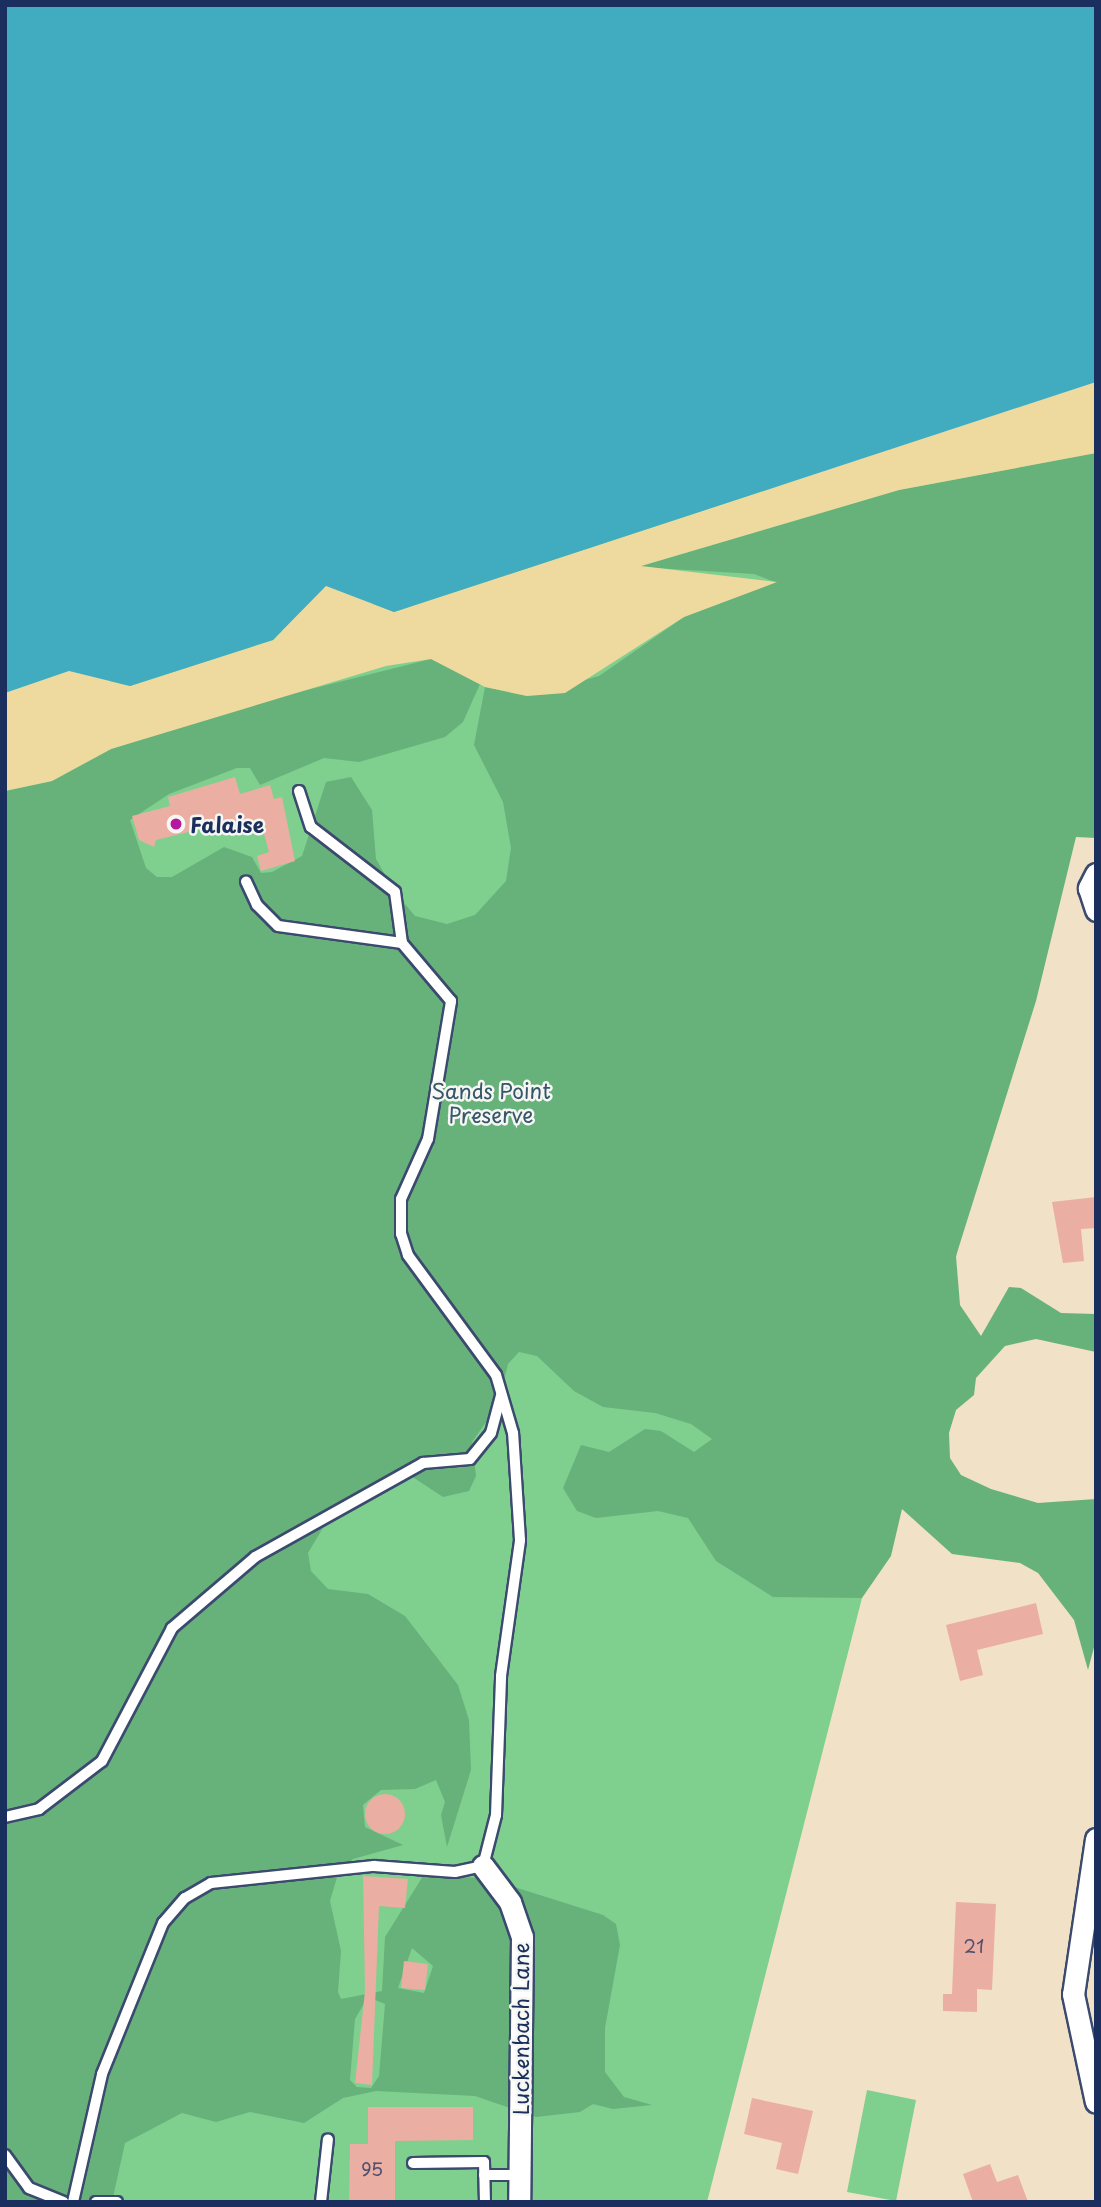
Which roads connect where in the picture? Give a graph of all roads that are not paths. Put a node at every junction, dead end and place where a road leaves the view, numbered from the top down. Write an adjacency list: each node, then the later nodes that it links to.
1 (299, 792): 5 (lane)
2 (1096, 874): 4 (street)
3 (246, 881): 5 (lane)
4 (1096, 910)
5 (402, 943): 6 (lane)
6 (501, 1394): 7 (lane); 9 (lane)
7 (5, 1817)
8 (1096, 1839): 10 (street)
9 (483, 1866): 15 (street, Luckenbach Lane); 17 (lane)
10 (1096, 2102)
11 (328, 2139): 20 (lane)
12 (5, 2155): 16 (lane)
13 (413, 2163): 14 (lane)
14 (484, 2175): 15 (lane); 21 (lane)
15 (520, 2175): 22 (street, Luckenbach Lane)
16 (63, 2202)
17 (73, 2202)
18 (96, 2202): 19 (lane)
19 (117, 2202)
20 (321, 2202)
21 (485, 2202)
22 (519, 2202)

